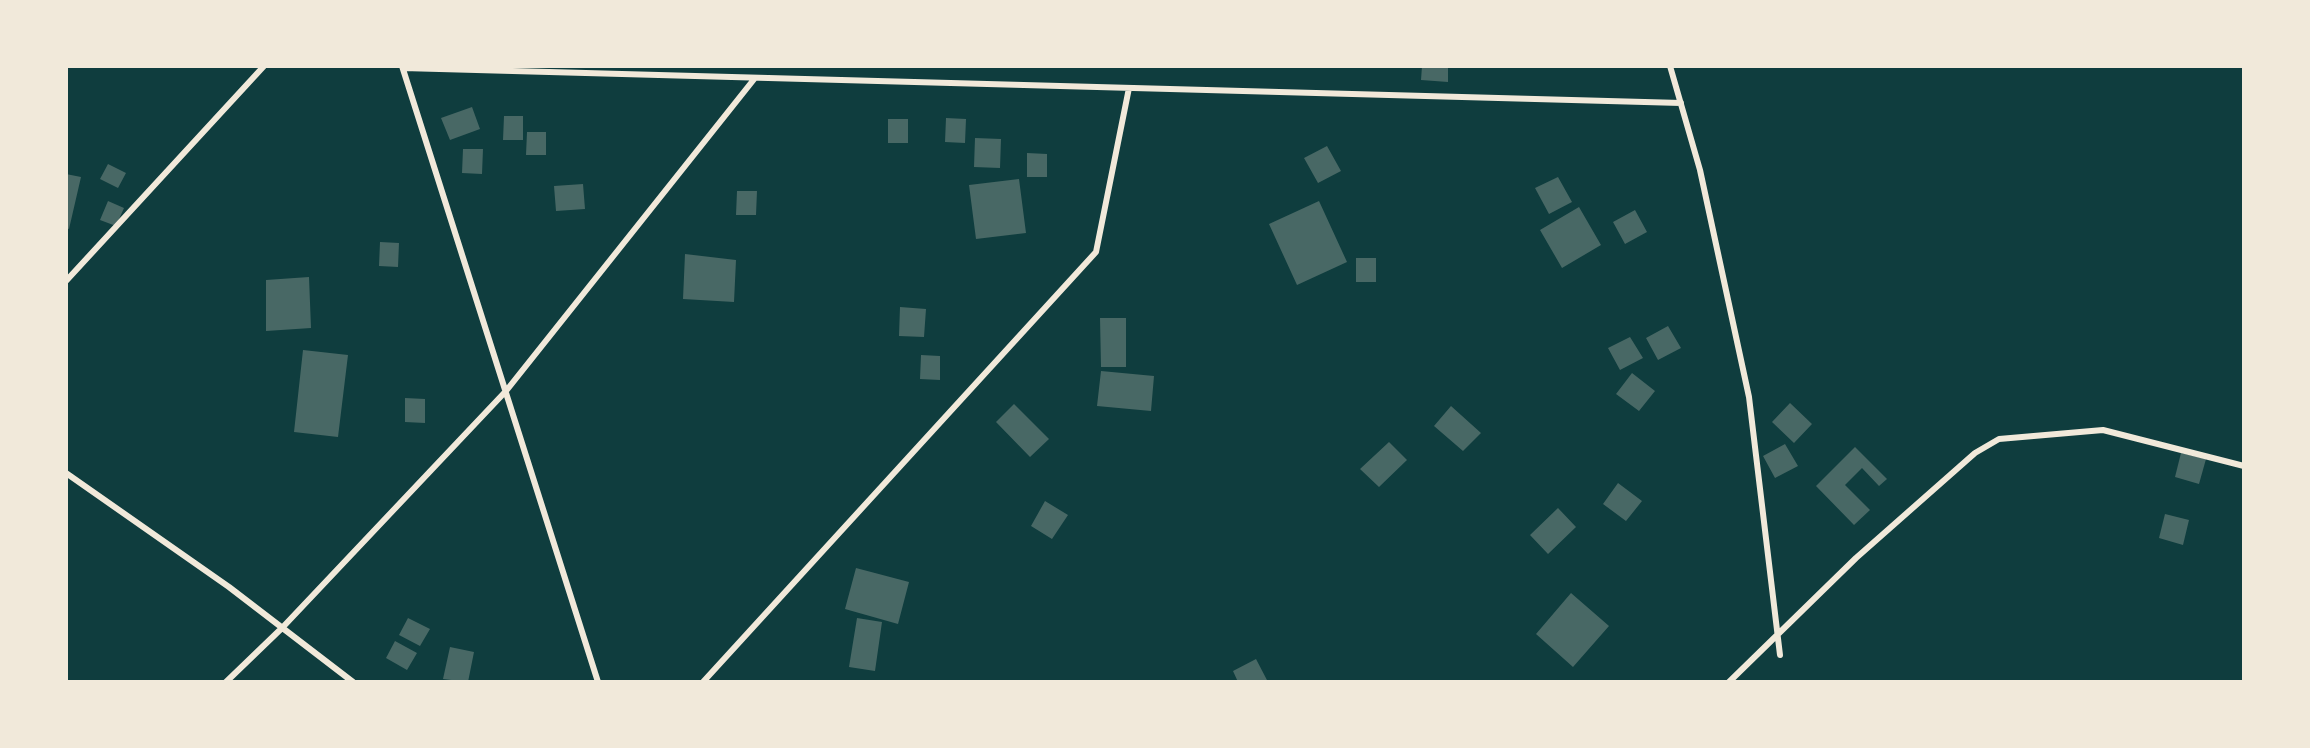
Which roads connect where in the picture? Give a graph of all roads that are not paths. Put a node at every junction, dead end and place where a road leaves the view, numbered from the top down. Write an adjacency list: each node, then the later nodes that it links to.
1 (264, 66): 7 (street)
2 (1670, 66): 6 (street)
3 (402, 67): 4 (street); 8 (street)
4 (755, 78): 5 (street); 8 (street)
5 (1129, 88): 6 (street); 17 (street)
6 (1681, 103): 12 (street)
7 (66, 281)
8 (506, 392): 11 (street); 16 (street)
9 (2244, 466): 12 (street)
10 (66, 473): 11 (street)
11 (282, 627): 14 (street); 15 (street)
12 (1777, 635): 13 (street); 18 (street)
13 (1780, 656)
14 (226, 682)
15 (353, 682)
16 (598, 682)
17 (703, 682)
18 (1729, 682)

